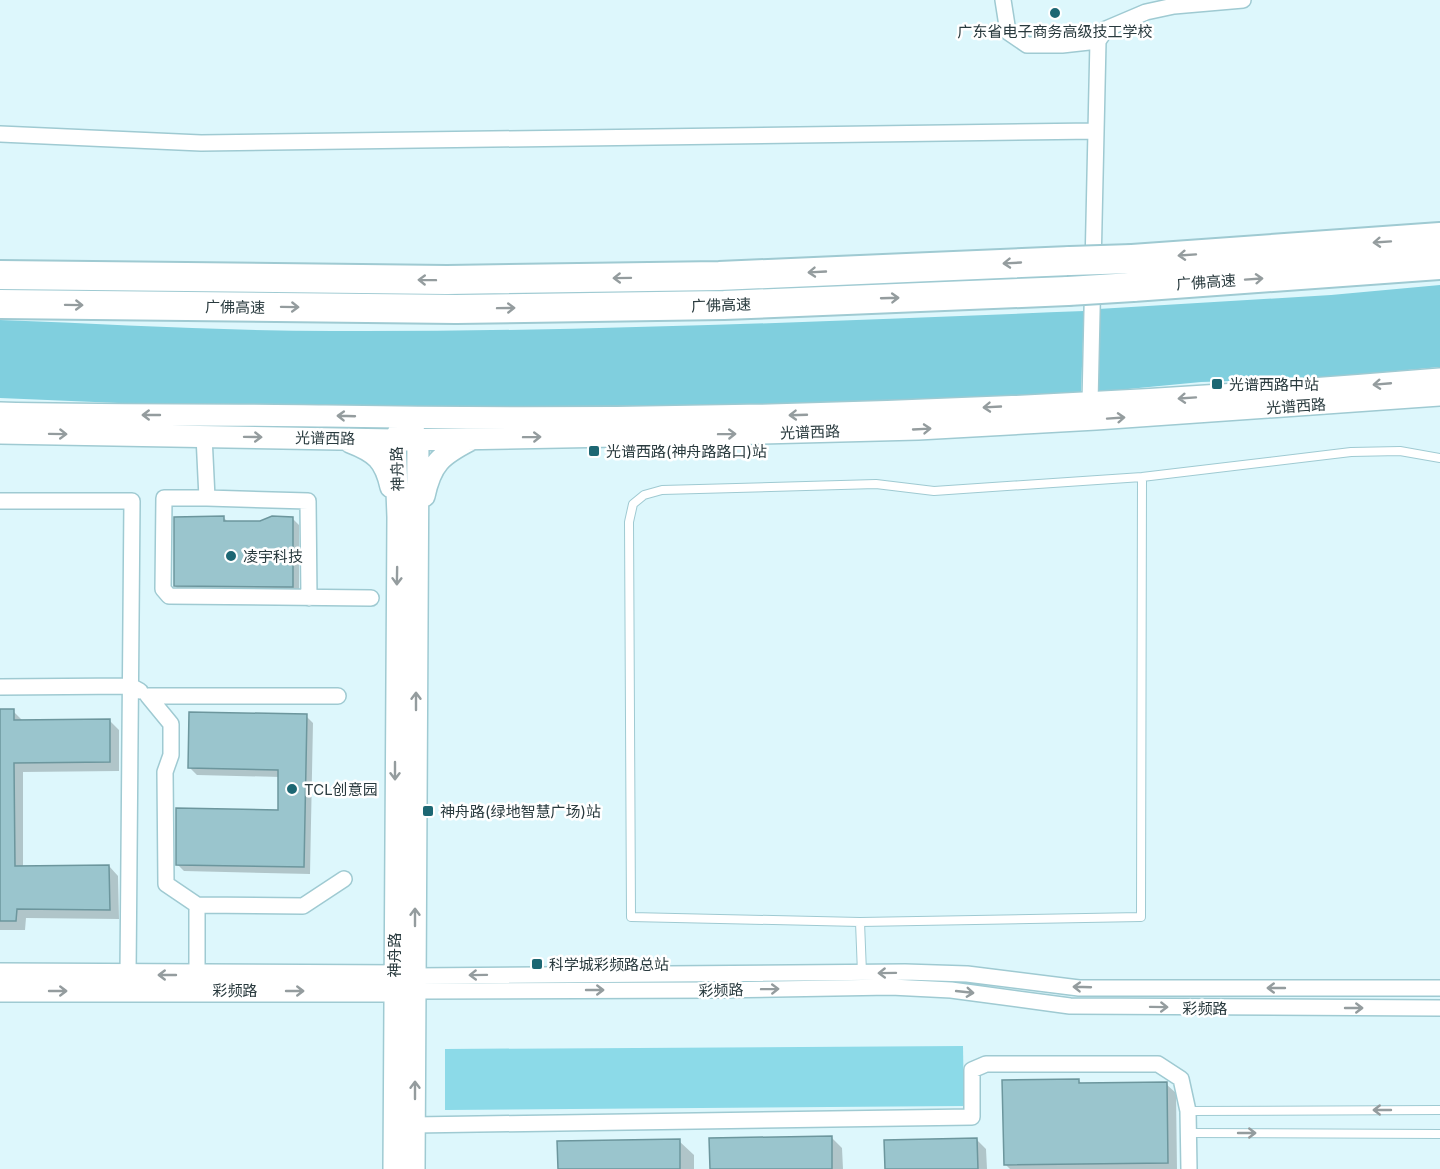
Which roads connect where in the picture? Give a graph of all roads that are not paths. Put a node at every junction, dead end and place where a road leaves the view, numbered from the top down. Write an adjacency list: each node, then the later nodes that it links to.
1 (1002, 0): 3 (street)
2 (1242, 0): 3 (street)
3 (1098, 41): 4 (street)
4 (1096, 131): 5 (street); 12 (street)
5 (0, 134)
6 (1440, 237): 8 (highway, 广佛高速, one-way to 8, bridge)
7 (1440, 266): 9 (highway, 广佛高速, one-way to 7, bridge)
8 (9, 275)
9 (8, 304)
10 (1440, 379): 12 (main road, 光谱西路, one-way to 12)
11 (1440, 396): 17 (main road, 光谱西路, one-way to 11)
12 (1090, 403): 14 (main road, 光谱西路, one-way to 14)
13 (0, 413): 14 (main road, 光谱西路, one-way to 13)
14 (405, 418): 19 (main road, 神舟路); 20 (main road, 神舟路)
15 (0, 433): 16 (main road, 光谱西路, one-way to 16)
16 (204, 436): 18 (main road, 光谱西路, one-way to 18); 23 (street)
17 (473, 438): 19 (main road, 光谱西路); 25 (main road)
18 (341, 439): 20 (main road, 光谱西路); 25 (main road)
19 (418, 439): 20 (main road, 光谱西路); 25 (main road, 神舟路)
20 (395, 440): 25 (main road, 神舟路)
21 (1440, 458): 22 (lane)
22 (1142, 477): 34 (lane); 34 (lane)
23 (207, 498): 26 (street); 26 (street)
24 (0, 501): 28 (street)
25 (407, 521): 39 (main road, 神舟路, one-way to 25); 40 (main road, 神舟路, one-way to 40)
26 (309, 598): 27 (street)
27 (371, 598)
28 (131, 686): 29 (street); 30 (street); 37 (street)
29 (0, 687)
30 (148, 696): 31 (street); 33 (street)
31 (338, 696)
32 (344, 879): 33 (street)
33 (197, 904): 38 (street)
34 (860, 922): 35 (lane)
35 (862, 973): 39 (street, 彩频路, one-way to 39); 41 (street, 彩频路, one-way to 35)
36 (0, 974): 37 (main road, 彩频路)
37 (128, 975): 38 (main road, 彩频路, one-way to 37)
38 (197, 975): 40 (main road, 彩频路)
39 (415, 983): 40 (main road, 彩频路); 43 (street, 彩频路, one-way to 43); 46 (main road, 神舟路, one-way to 39)
40 (394, 984): 42 (main road, 彩频路, one-way to 40); 49 (main road, 神舟路)
41 (1440, 988)
42 (0, 991)
43 (1440, 1008)
44 (1440, 1110): 45 (lane, one-way to 45)
45 (1188, 1111): 46 (street); 47 (street)
46 (414, 1125): 50 (main road, 神舟路)
47 (1188, 1133): 48 (lane, one-way to 48); 51 (street)
48 (1440, 1134)
49 (394, 1169)
50 (414, 1169)
51 (1189, 1169)

